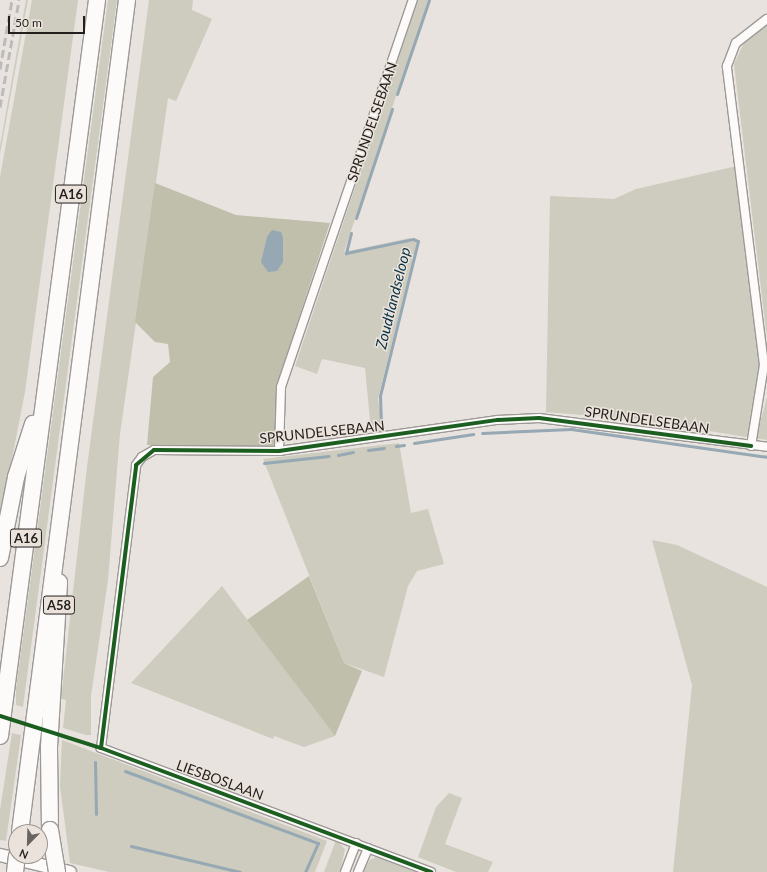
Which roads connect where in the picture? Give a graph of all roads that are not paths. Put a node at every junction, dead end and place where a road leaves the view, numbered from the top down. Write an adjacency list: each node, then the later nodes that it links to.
1 (97, 0): 5 (highway, A16)
2 (127, 0): 9 (highway, A16)
3 (413, 0): 8 (street, SPRUNDELSEBAAN)
4 (767, 19): 6 (street)
5 (45, 388): 10 (highway, A16); 11 (highway, A16)
6 (751, 446): 7 (street, SPRUNDELSEBAAN); 8 (street, SPRUNDELSEBAAN)
7 (767, 447)
8 (279, 451): 12 (street, SPRUNDELSEBAAN)
9 (59, 513): 13 (highway, A16); 17 (highway, A58, bridge)
10 (0, 558)
11 (0, 736)
12 (101, 748): 14 (street, LIESBOSLAAN)
13 (21, 824)
14 (356, 843): 15 (street, LIESBOSLAAN); 19 (street)
15 (368, 848): 20 (street); 21 (street, LIESBOSLAAN)
16 (0, 855): 18 (main road)
17 (57, 872)
18 (70, 872)
19 (345, 872)
20 (358, 872)
21 (431, 872)

